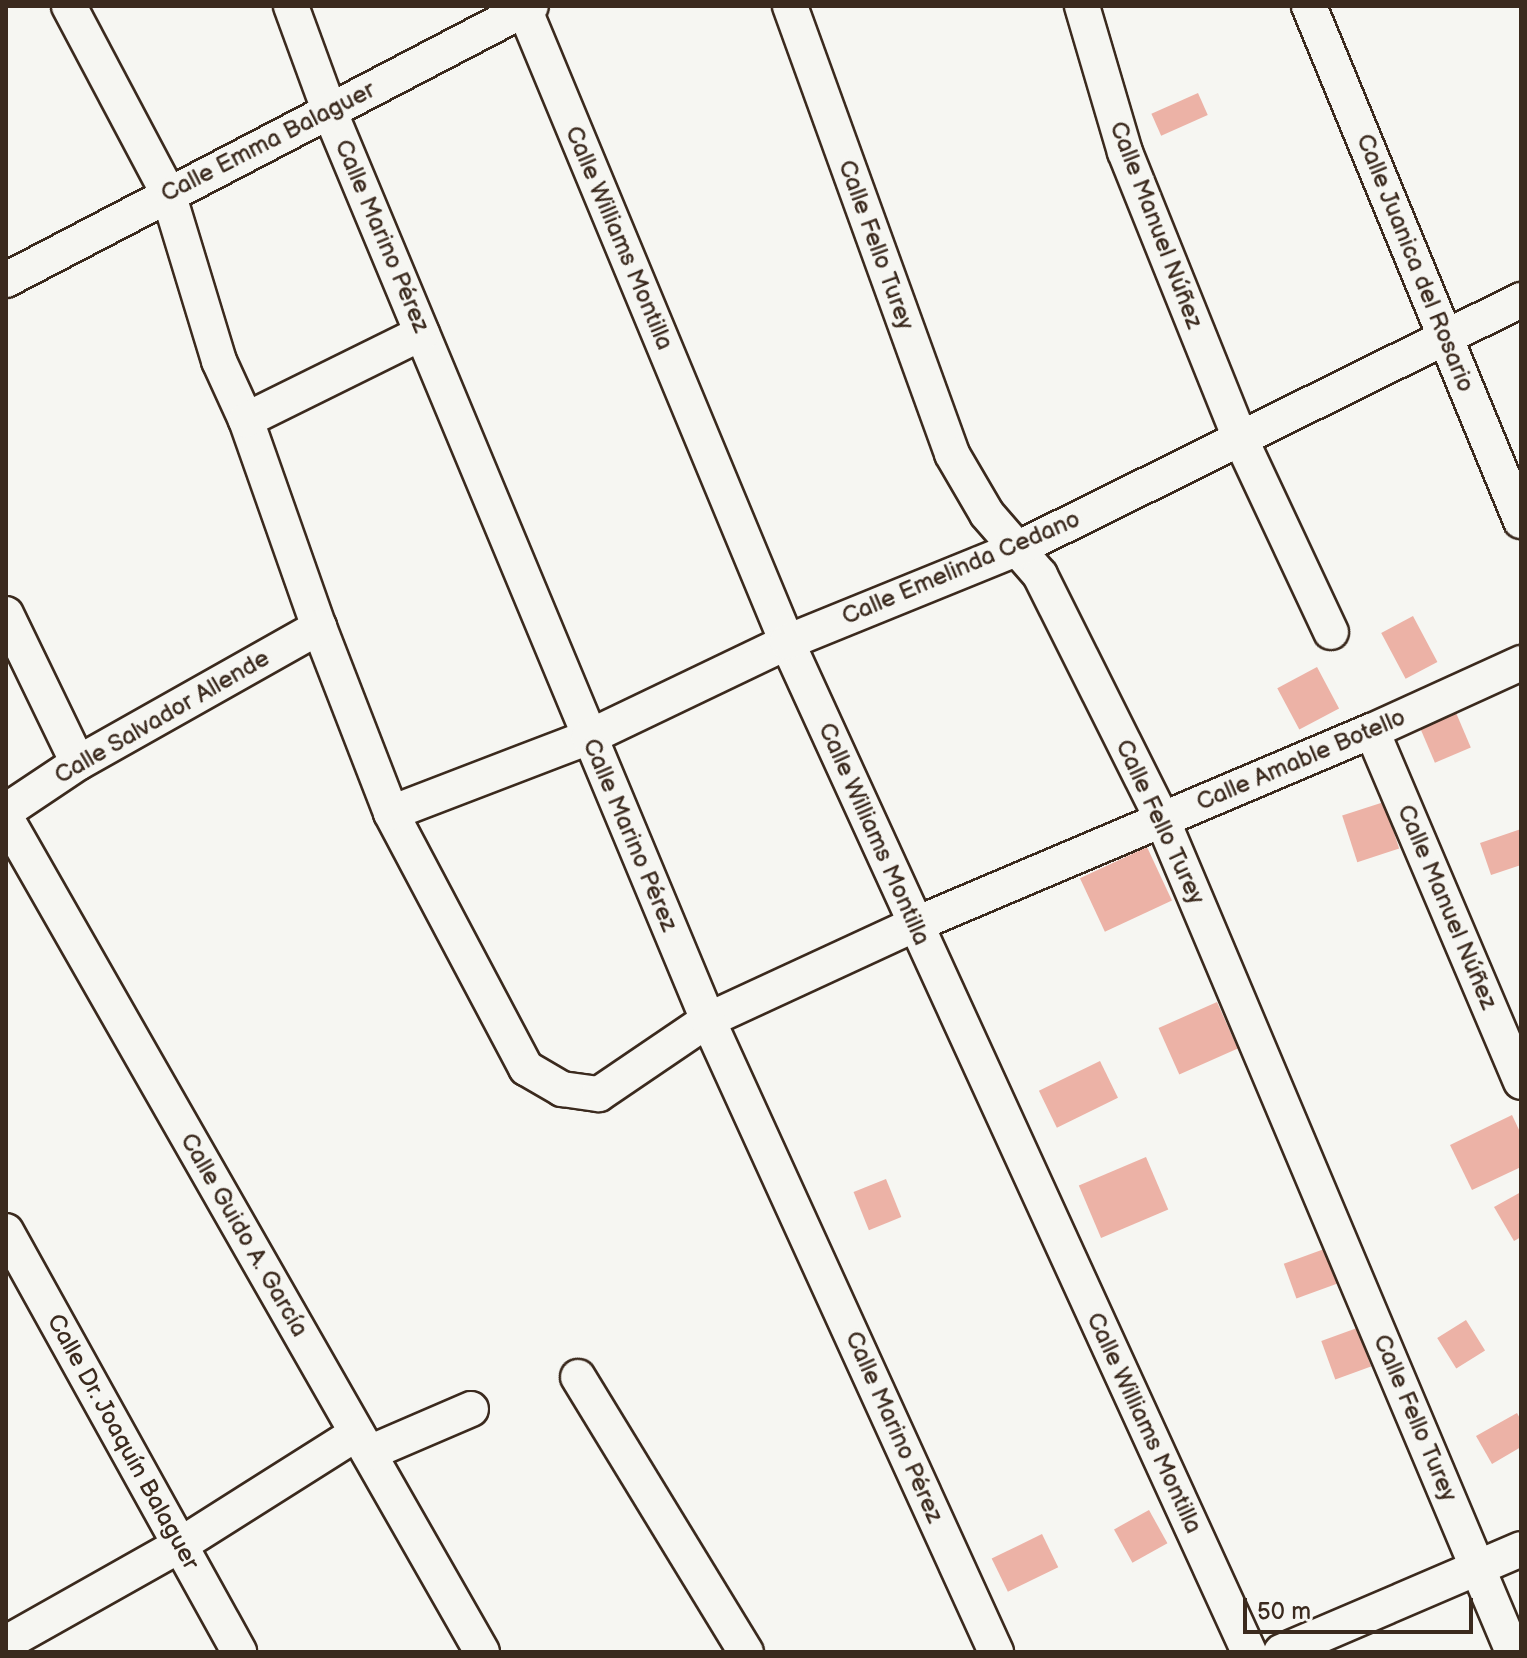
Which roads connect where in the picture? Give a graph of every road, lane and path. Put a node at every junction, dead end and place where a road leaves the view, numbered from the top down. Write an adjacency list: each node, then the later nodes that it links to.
1 (69, 6): 8 (street)
2 (291, 6): 7 (street, Calle Marino Pérez)
3 (790, 6): 16 (street, Calle Fello Turey)
4 (1082, 6): 14 (street, Calle Manuel Núñez)
5 (1309, 6): 12 (street, Calle Juanica del Rosario)
6 (526, 7): 7 (street, Calle Emma Balaguer); 20 (street, Calle Williams Montilla)
7 (329, 110): 8 (street, Calle Emma Balaguer); 11 (street, Calle Marino Pérez)
8 (168, 193): 9 (street, Calle Emma Balaguer); 13 (street)
9 (6, 280)
10 (1521, 300): 12 (street, Calle Emelinda Cedano)
11 (422, 333): 13 (street); 23 (street, Calle Marino Pérez)
12 (1445, 337): 14 (street, Calle Emelinda Cedano); 15 (street, Calle Juanica del Rosario)
13 (246, 420): 18 (street)
14 (1241, 440): 16 (street, Calle Emelinda Cedano); 19 (street, Calle Manuel Núñez)
15 (1521, 521)
16 (1019, 548): 20 (street, Calle Emelinda Cedano); 28 (street, Calle Fello Turey)
17 (6, 614): 24 (street)
18 (319, 627): 24 (street, Calle Salvador Allende); 26 (street)
19 (1331, 632)
20 (787, 642): 23 (street, Calle Emelinda Cedano); 29 (street, Calle Williams Montilla)
21 (1521, 663): 22 (street, Calle Amable Botello)
22 (1372, 731): 28 (street, Calle Amable Botello); 31 (street, Calle Manuel Núñez)
23 (589, 737): 26 (street, Calle Emelinda Cedano); 30 (street, Calle Marino Pérez)
24 (78, 763): 25 (street, Calle Salvador Allende)
25 (6, 811)
26 (391, 813): 30 (street, Calle Amable Botello)
27 (6, 818): 35 (street, Calle Guido A. García)
28 (1162, 819): 29 (street, Calle Amable Botello); 38 (street, Calle Fello Turey)
29 (914, 925): 30 (street, Calle Amable Botello); 44 (street, Calle Williams Montilla)
30 (708, 1020): 43 (street, Calle Marino Pérez)
31 (1521, 1082)
32 (6, 1231): 36 (street, Calle Dr. Joaquín Balaguer)
33 (578, 1377): 42 (street)
34 (471, 1409): 35 (street)
35 (363, 1443): 36 (street); 41 (street, Calle Guido A. García)
36 (180, 1545): 39 (street); 40 (street, Calle Dr. Joaquín Balaguer)
37 (1521, 1549): 38 (street)
38 (1478, 1567): 45 (street); 46 (street, Calle Fello Turey)
39 (6, 1643)
40 (239, 1652)
41 (482, 1652)
42 (746, 1652)
43 (996, 1652)
44 (1249, 1652)
45 (1281, 1652)
46 (1513, 1652)

